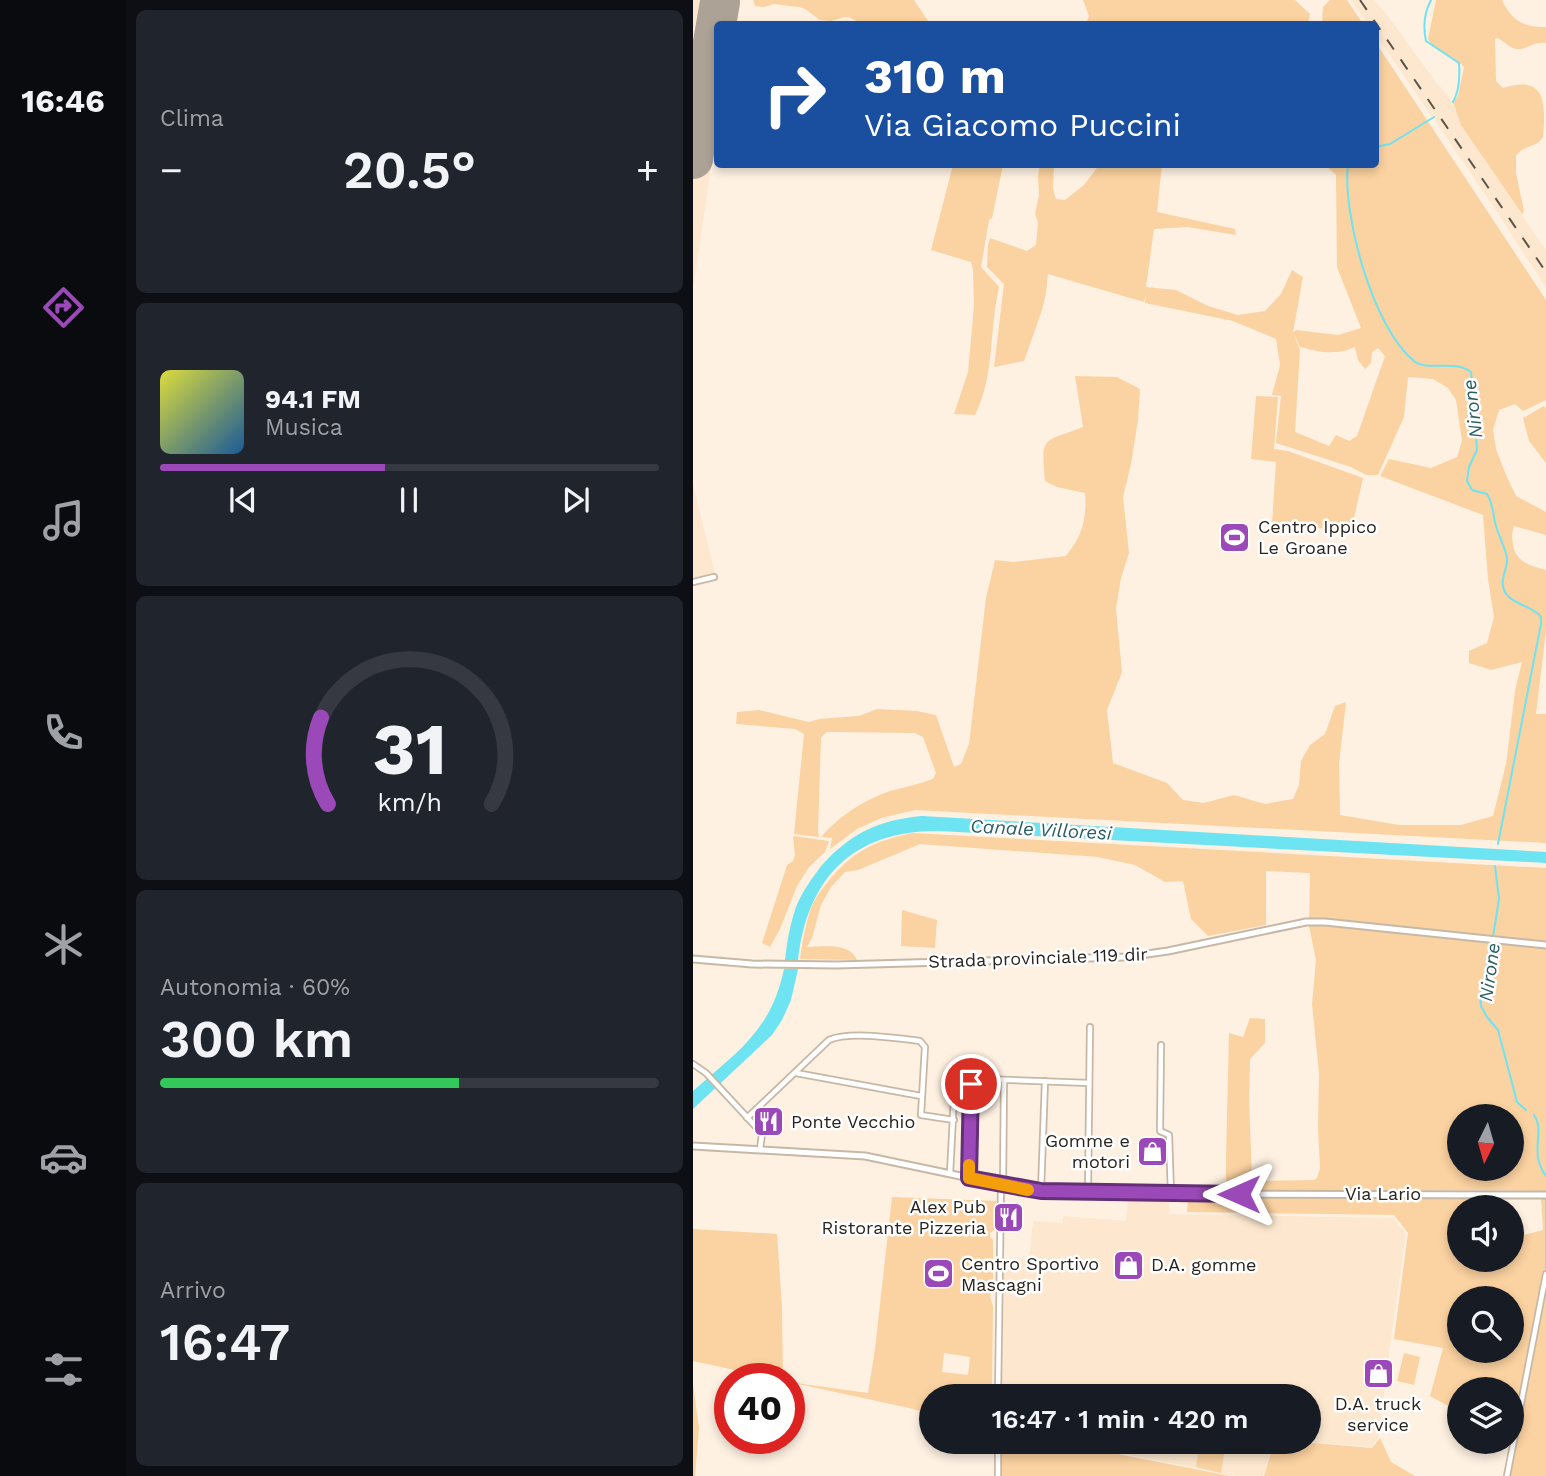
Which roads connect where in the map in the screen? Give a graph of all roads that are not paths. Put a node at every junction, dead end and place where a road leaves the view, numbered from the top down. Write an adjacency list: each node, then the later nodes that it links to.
1 (714, 577): 2 (street)
2 (693, 582)
3 (1546, 945): 4 (street, Strada provinciale 119 dir)
4 (693, 960)
5 (1090, 1027): 12 (street)
6 (1161, 1045): 23 (street)
7 (693, 1064): 14 (street)
8 (796, 1072): 13 (street); 13 (street); 14 (street)
9 (971, 1079): 10 (street); 15 (street); 19 (street)
10 (1005, 1080): 11 (street); 20 (street)
11 (1045, 1081): 12 (street); 21 (street)
12 (1089, 1083): 22 (street)
13 (921, 1096): 15 (street)
14 (747, 1118): 17 (street)
15 (954, 1120): 18 (street)
16 (693, 1146): 17 (street, Via Lario)
17 (760, 1149): 18 (street, Via Lario)
18 (950, 1174): 19 (street, Via Lario)
19 (969, 1178): 20 (street, Via Lario)
20 (1002, 1185): 21 (street, Via Lario); 26 (street)
21 (1041, 1191): 22 (street, Via Lario)
22 (1087, 1193): 23 (street, Via Lario)
23 (1171, 1194): 24 (street, Via Lario)
24 (1543, 1195)
25 (1546, 1274): 29 (street)
26 (998, 1384)
27 (998, 1454): 28 (street)
28 (998, 1476)
29 (1507, 1476)

